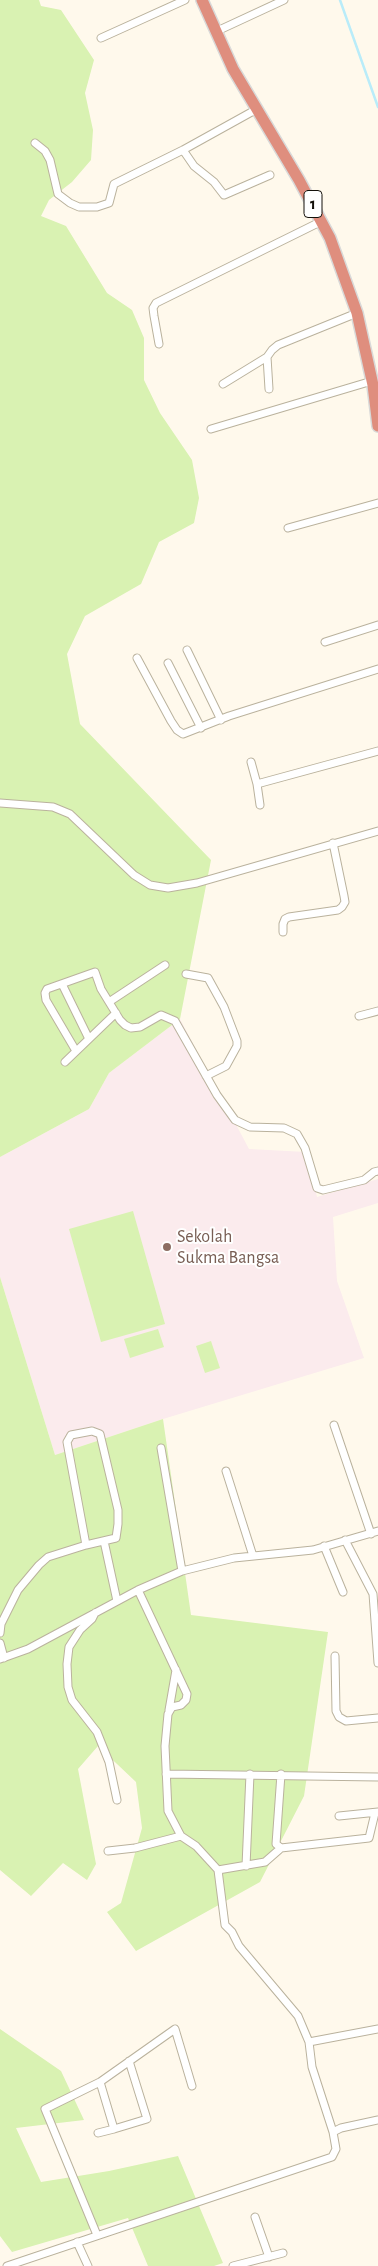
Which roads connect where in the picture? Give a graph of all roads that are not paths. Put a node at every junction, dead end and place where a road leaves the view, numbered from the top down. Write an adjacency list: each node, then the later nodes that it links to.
1 (186, 0): 5 (street)
2 (202, 0): 4 (highway, 1)
3 (284, 0): 4 (street)
4 (215, 32): 6 (highway, 1)
5 (101, 38)
6 (257, 109): 8 (street); 10 (highway, 1)
7 (35, 143): 8 (street)
8 (183, 150): 9 (street)
9 (270, 174)
10 (322, 220): 11 (highway, 1); 12 (street)
11 (357, 312): 13 (street); 14 (highway, 1)
12 (159, 344)
13 (267, 357): 15 (street); 16 (street)
14 (372, 381): 17 (highway, 1); 18 (street)
15 (223, 384)
16 (268, 389)
17 (378, 426)
18 (211, 429)
19 (378, 503): 20 (street)
20 (288, 528)
21 (378, 626): 22 (street)
22 (325, 642)
23 (187, 650): 27 (street)
24 (137, 658): 28 (street)
25 (168, 663): 28 (street)
26 (378, 669): 27 (street)
27 (221, 720): 28 (street)
28 (200, 728)
29 (378, 751): 31 (street)
30 (251, 762): 31 (street)
31 (258, 784): 33 (street)
32 (0, 803): 35 (street)
33 (260, 805)
34 (378, 831): 35 (street)
35 (333, 843): 36 (street)
36 (283, 932)
37 (165, 965): 40 (street)
38 (186, 974): 47 (street)
39 (62, 984): 40 (street); 44 (street); 45 (street)
40 (109, 1002): 42 (street)
41 (378, 1011): 43 (street)
42 (116, 1013): 44 (street); 47 (street)
43 (359, 1016)
44 (89, 1039): 45 (street)
45 (76, 1052): 46 (street)
46 (65, 1062)
47 (206, 1076): 48 (street)
48 (378, 1171)
49 (334, 1425): 52 (street)
50 (161, 1448): 58 (street)
51 (226, 1471): 57 (street)
52 (374, 1532): 53 (street)
53 (345, 1540): 56 (street); 67 (street)
54 (104, 1541): 55 (street); 55 (street); 61 (street)
55 (86, 1544): 63 (street)
56 (324, 1546): 57 (street); 60 (street)
57 (254, 1556): 58 (street)
58 (182, 1571): 59 (street)
59 (138, 1590): 61 (street); 68 (street)
60 (343, 1592)
61 (117, 1601): 62 (street)
62 (95, 1612): 66 (street); 75 (street)
63 (0, 1633)
64 (0, 1644): 66 (street)
65 (335, 1656): 70 (street)
66 (2, 1658)
67 (378, 1663)
68 (176, 1670): 69 (street); 69 (street)
69 (169, 1711): 71 (street)
70 (378, 1718)
71 (166, 1774): 72 (street); 78 (street)
72 (250, 1774): 73 (street); 81 (street)
73 (281, 1774): 74 (street); 79 (street)
74 (378, 1777)
75 (117, 1800)
76 (377, 1812): 77 (street); 79 (street)
77 (339, 1816)
78 (181, 1836): 80 (street); 82 (street)
79 (281, 1848): 81 (street)
80 (108, 1850)
81 (246, 1866): 82 (street)
82 (218, 1870): 84 (street)
83 (378, 2029): 84 (street)
84 (309, 2042): 90 (street)
85 (129, 2061): 86 (street); 87 (street); 89 (street)
86 (100, 2082): 89 (street); 93 (street)
87 (192, 2086)
88 (378, 2120): 90 (street)
89 (114, 2129): 91 (street)
90 (333, 2132): 93 (street)
91 (98, 2133)
92 (255, 2217): 96 (street)
93 (97, 2235): 94 (street)
94 (77, 2242): 97 (street); 98 (street)
95 (283, 2253): 96 (street)
96 (269, 2257): 99 (street)
97 (10, 2265)
98 (88, 2266)
99 (233, 2266)

